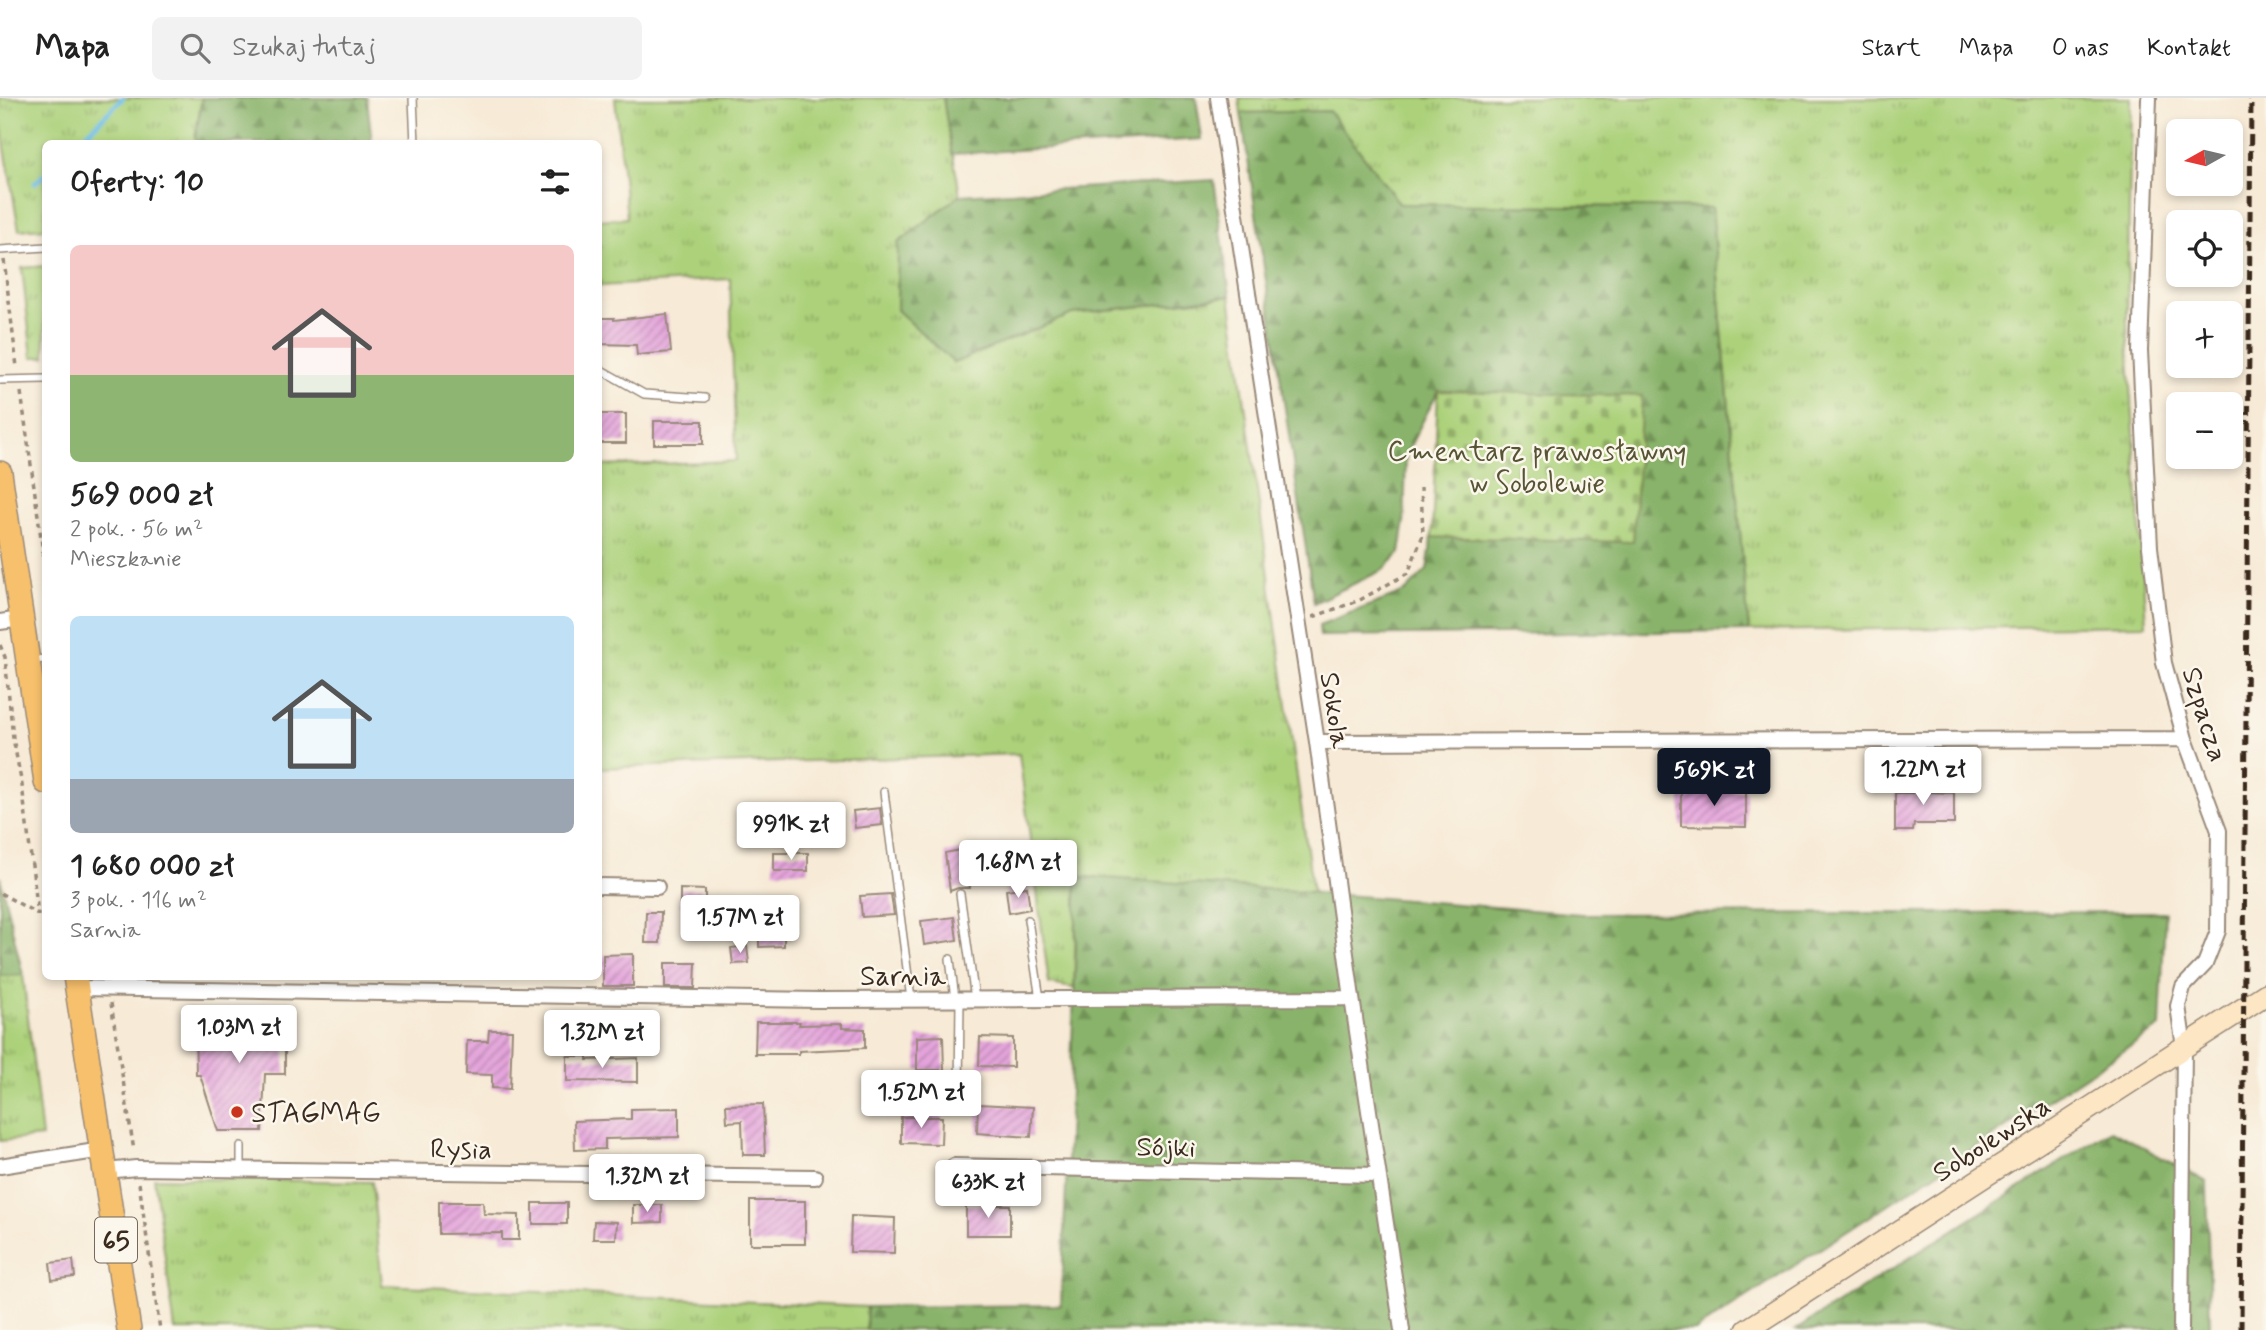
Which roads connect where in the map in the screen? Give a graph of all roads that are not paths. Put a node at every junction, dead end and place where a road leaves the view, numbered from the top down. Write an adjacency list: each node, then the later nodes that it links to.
1 (413, 98): 4 (lane)
2 (1218, 98): 16 (street, Sokola)
3 (2149, 98): 15 (street, Szpacza)
4 (415, 140)
5 (42, 247): 6 (lane)
6 (1, 250)
7 (602, 370): 10 (lane)
8 (42, 379): 9 (lane)
9 (0, 380)
10 (705, 398)
11 (0, 473): 12 (main road)
12 (10, 620): 13 (main road)
13 (36, 659): 14 (main road)
14 (42, 739)
15 (2185, 739): 16 (street); 29 (street, Szpacza)
16 (1317, 742): 25 (street, Sokola)
17 (884, 792): 28 (lane)
18 (602, 886): 19 (street)
19 (657, 887)
20 (960, 894): 26 (lane)
21 (1028, 920): 27 (lane)
22 (950, 959): 26 (lane)
23 (76, 982): 28 (street, Sarnia); 32 (main road, 65)
24 (2266, 994): 29 (street, Sobolewska)
25 (1352, 998): 27 (street, Sarnia); 36 (street, Sokola)
26 (963, 999): 27 (street, Sarnia); 28 (street, Sarnia); 30 (lane)
27 (1040, 999)
28 (912, 1000)
29 (2184, 1047): 40 (street, Sobolewska); 41 (street, Szpacza)
30 (958, 1095)
31 (240, 1146): 35 (lane)
32 (104, 1161): 33 (street, Rysia); 35 (street, Rysia); 38 (main road, 65)
33 (0, 1166)
34 (954, 1166): 36 (street, Sójki)
35 (241, 1170): 37 (street, Rysia)
36 (1378, 1175): 39 (street, Sokola)
37 (815, 1177)
38 (129, 1330)
39 (1402, 1330)
40 (1747, 1330)
41 (2181, 1330)

